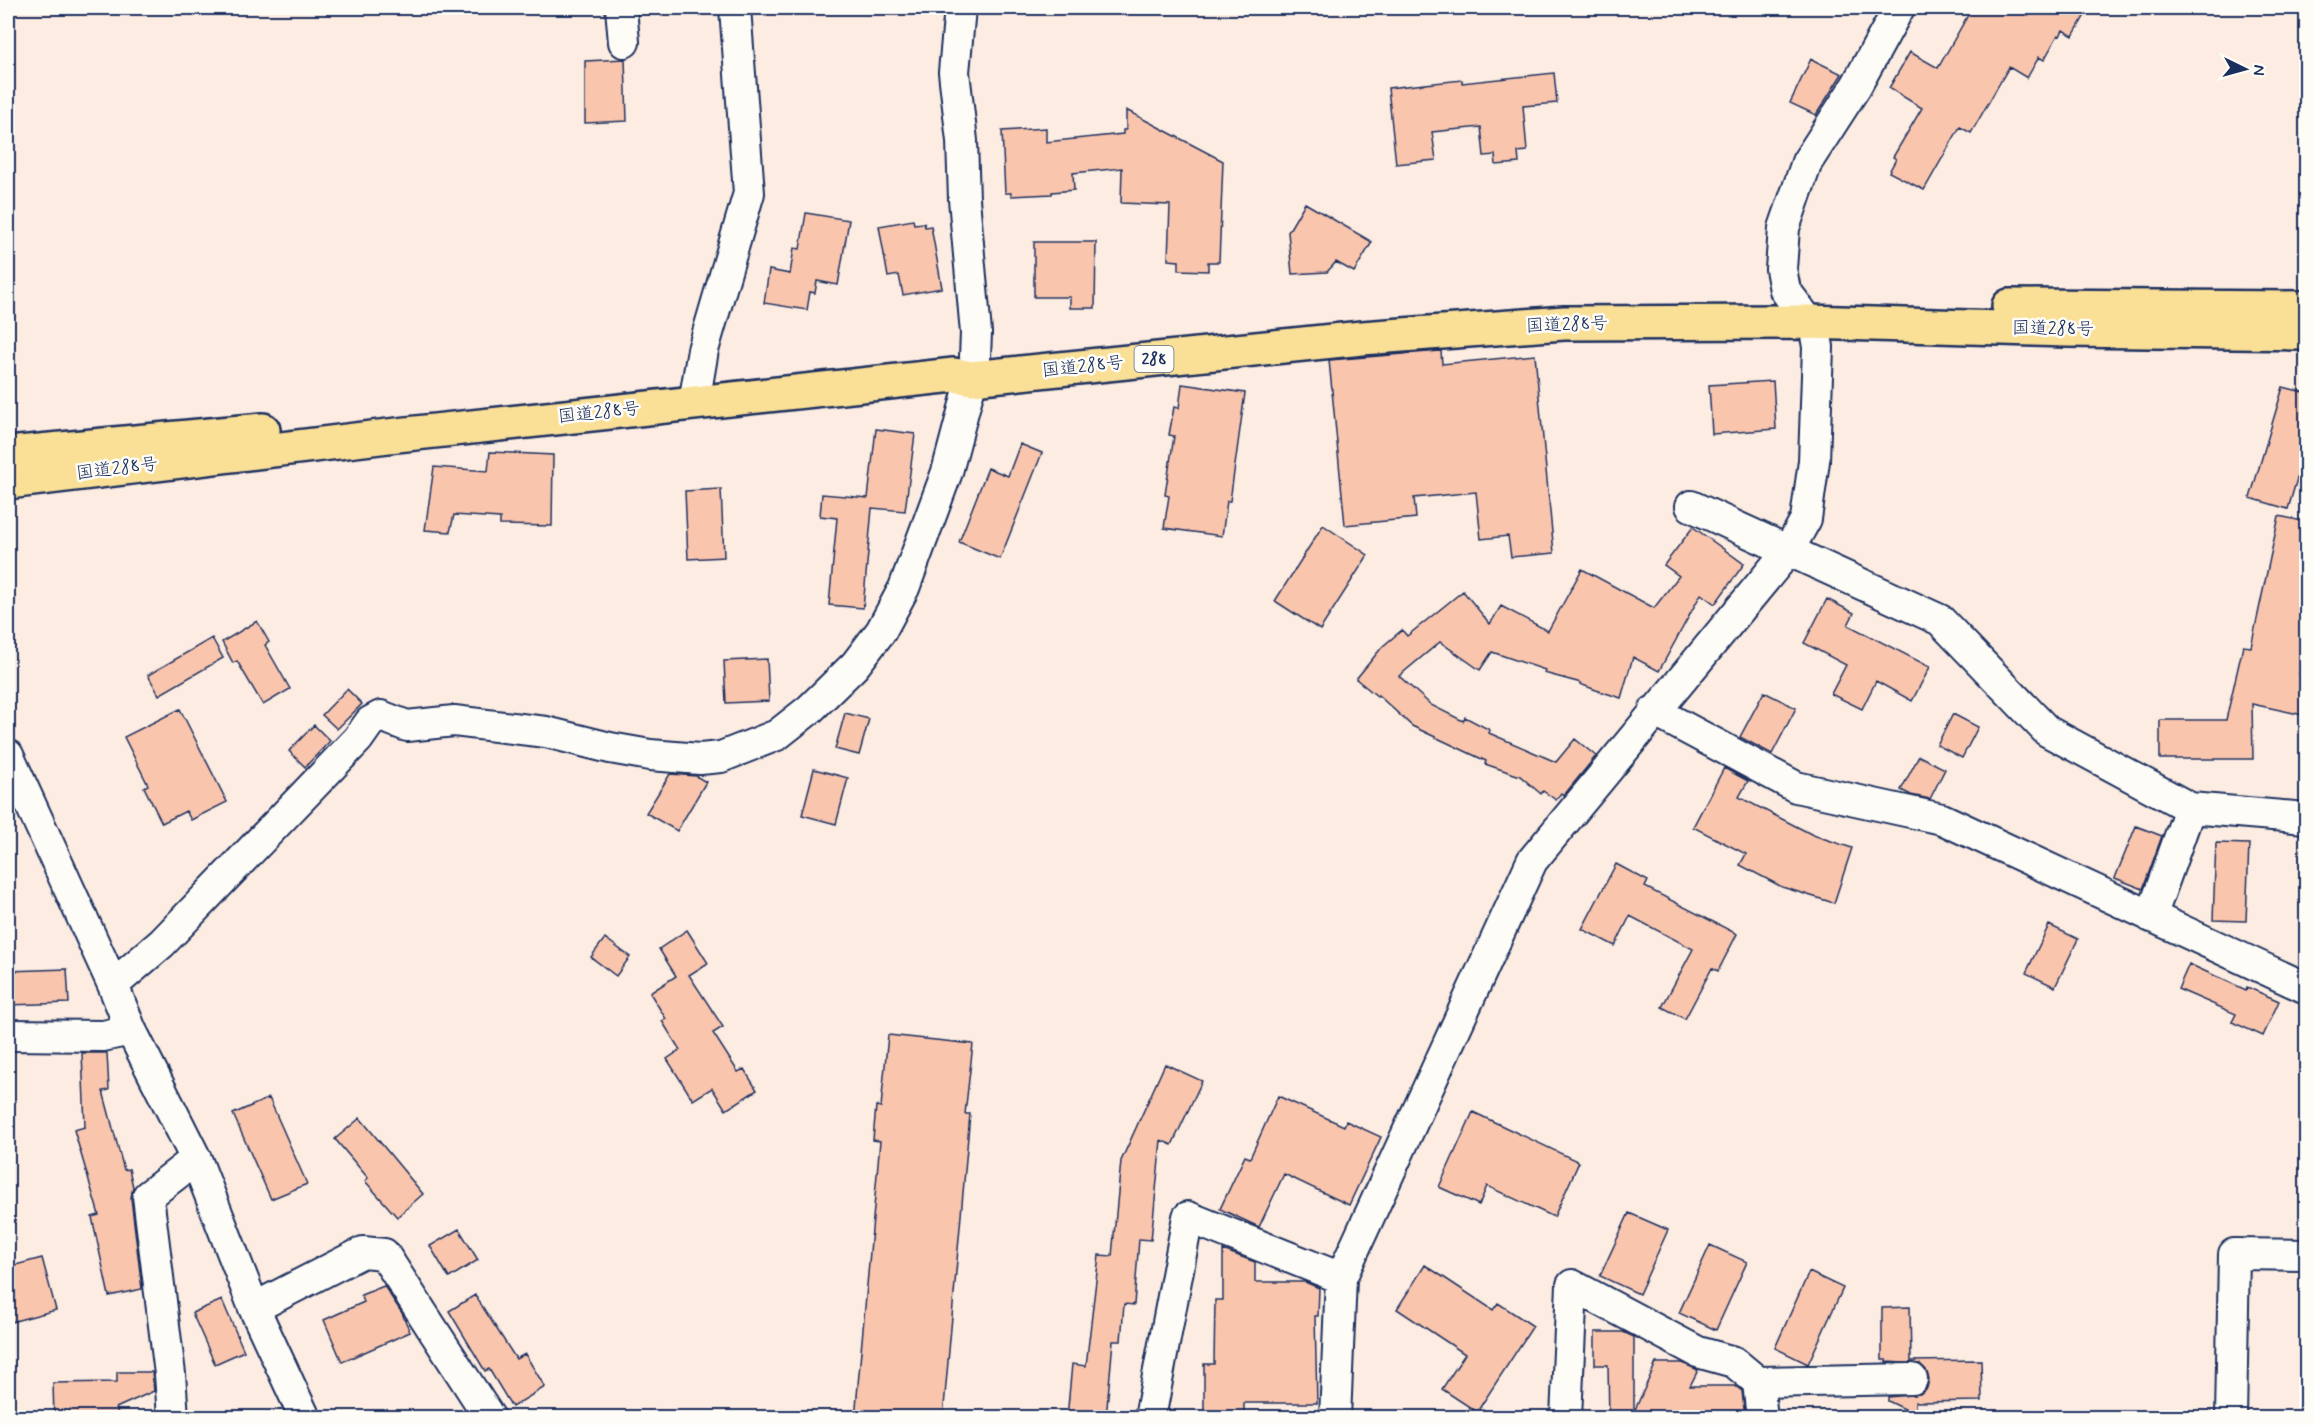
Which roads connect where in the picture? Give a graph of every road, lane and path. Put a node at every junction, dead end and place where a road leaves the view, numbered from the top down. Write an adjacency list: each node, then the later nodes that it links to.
1 (621, 8): 5 (street)
2 (735, 8): 10 (street)
3 (960, 8): 9 (street)
4 (1899, 8): 7 (street)
5 (624, 42)
6 (2307, 308): 7 (highway, 国道288号 / 288)
7 (1802, 312): 8 (highway, 国道288号 / 288); 9 (highway, 国道288号 / 288); 14 (street)
8 (2307, 333)
9 (973, 368): 10 (highway, 国道288号 / 288); 20 (street)
10 (694, 395): 11 (highway, 国道288号 / 288); 12 (highway, 国道288号 / 288)
11 (8, 454)
12 (8, 482)
13 (1691, 506): 14 (street)
14 (1788, 551): 15 (street); 17 (street)
15 (1654, 711): 19 (street); 26 (street)
16 (8, 755): 20 (street)
17 (2190, 808): 18 (street); 19 (street)
18 (2307, 818)
19 (2151, 916): 21 (street)
20 (113, 985): 22 (street)
21 (2307, 988)
22 (131, 1030): 23 (street); 24 (street)
23 (8, 1035)
24 (196, 1159): 27 (street); 30 (street)
25 (2307, 1255): 37 (street)
26 (1341, 1278): 33 (street); 34 (street)
27 (254, 1308): 31 (street); 32 (street)
28 (1912, 1379): 29 (street)
29 (1758, 1382): 35 (street); 36 (street)
30 (173, 1418)
31 (304, 1418)
32 (490, 1418)
33 (1150, 1418)
34 (1335, 1418)
35 (1566, 1418)
36 (1762, 1418)
37 (2231, 1418)

